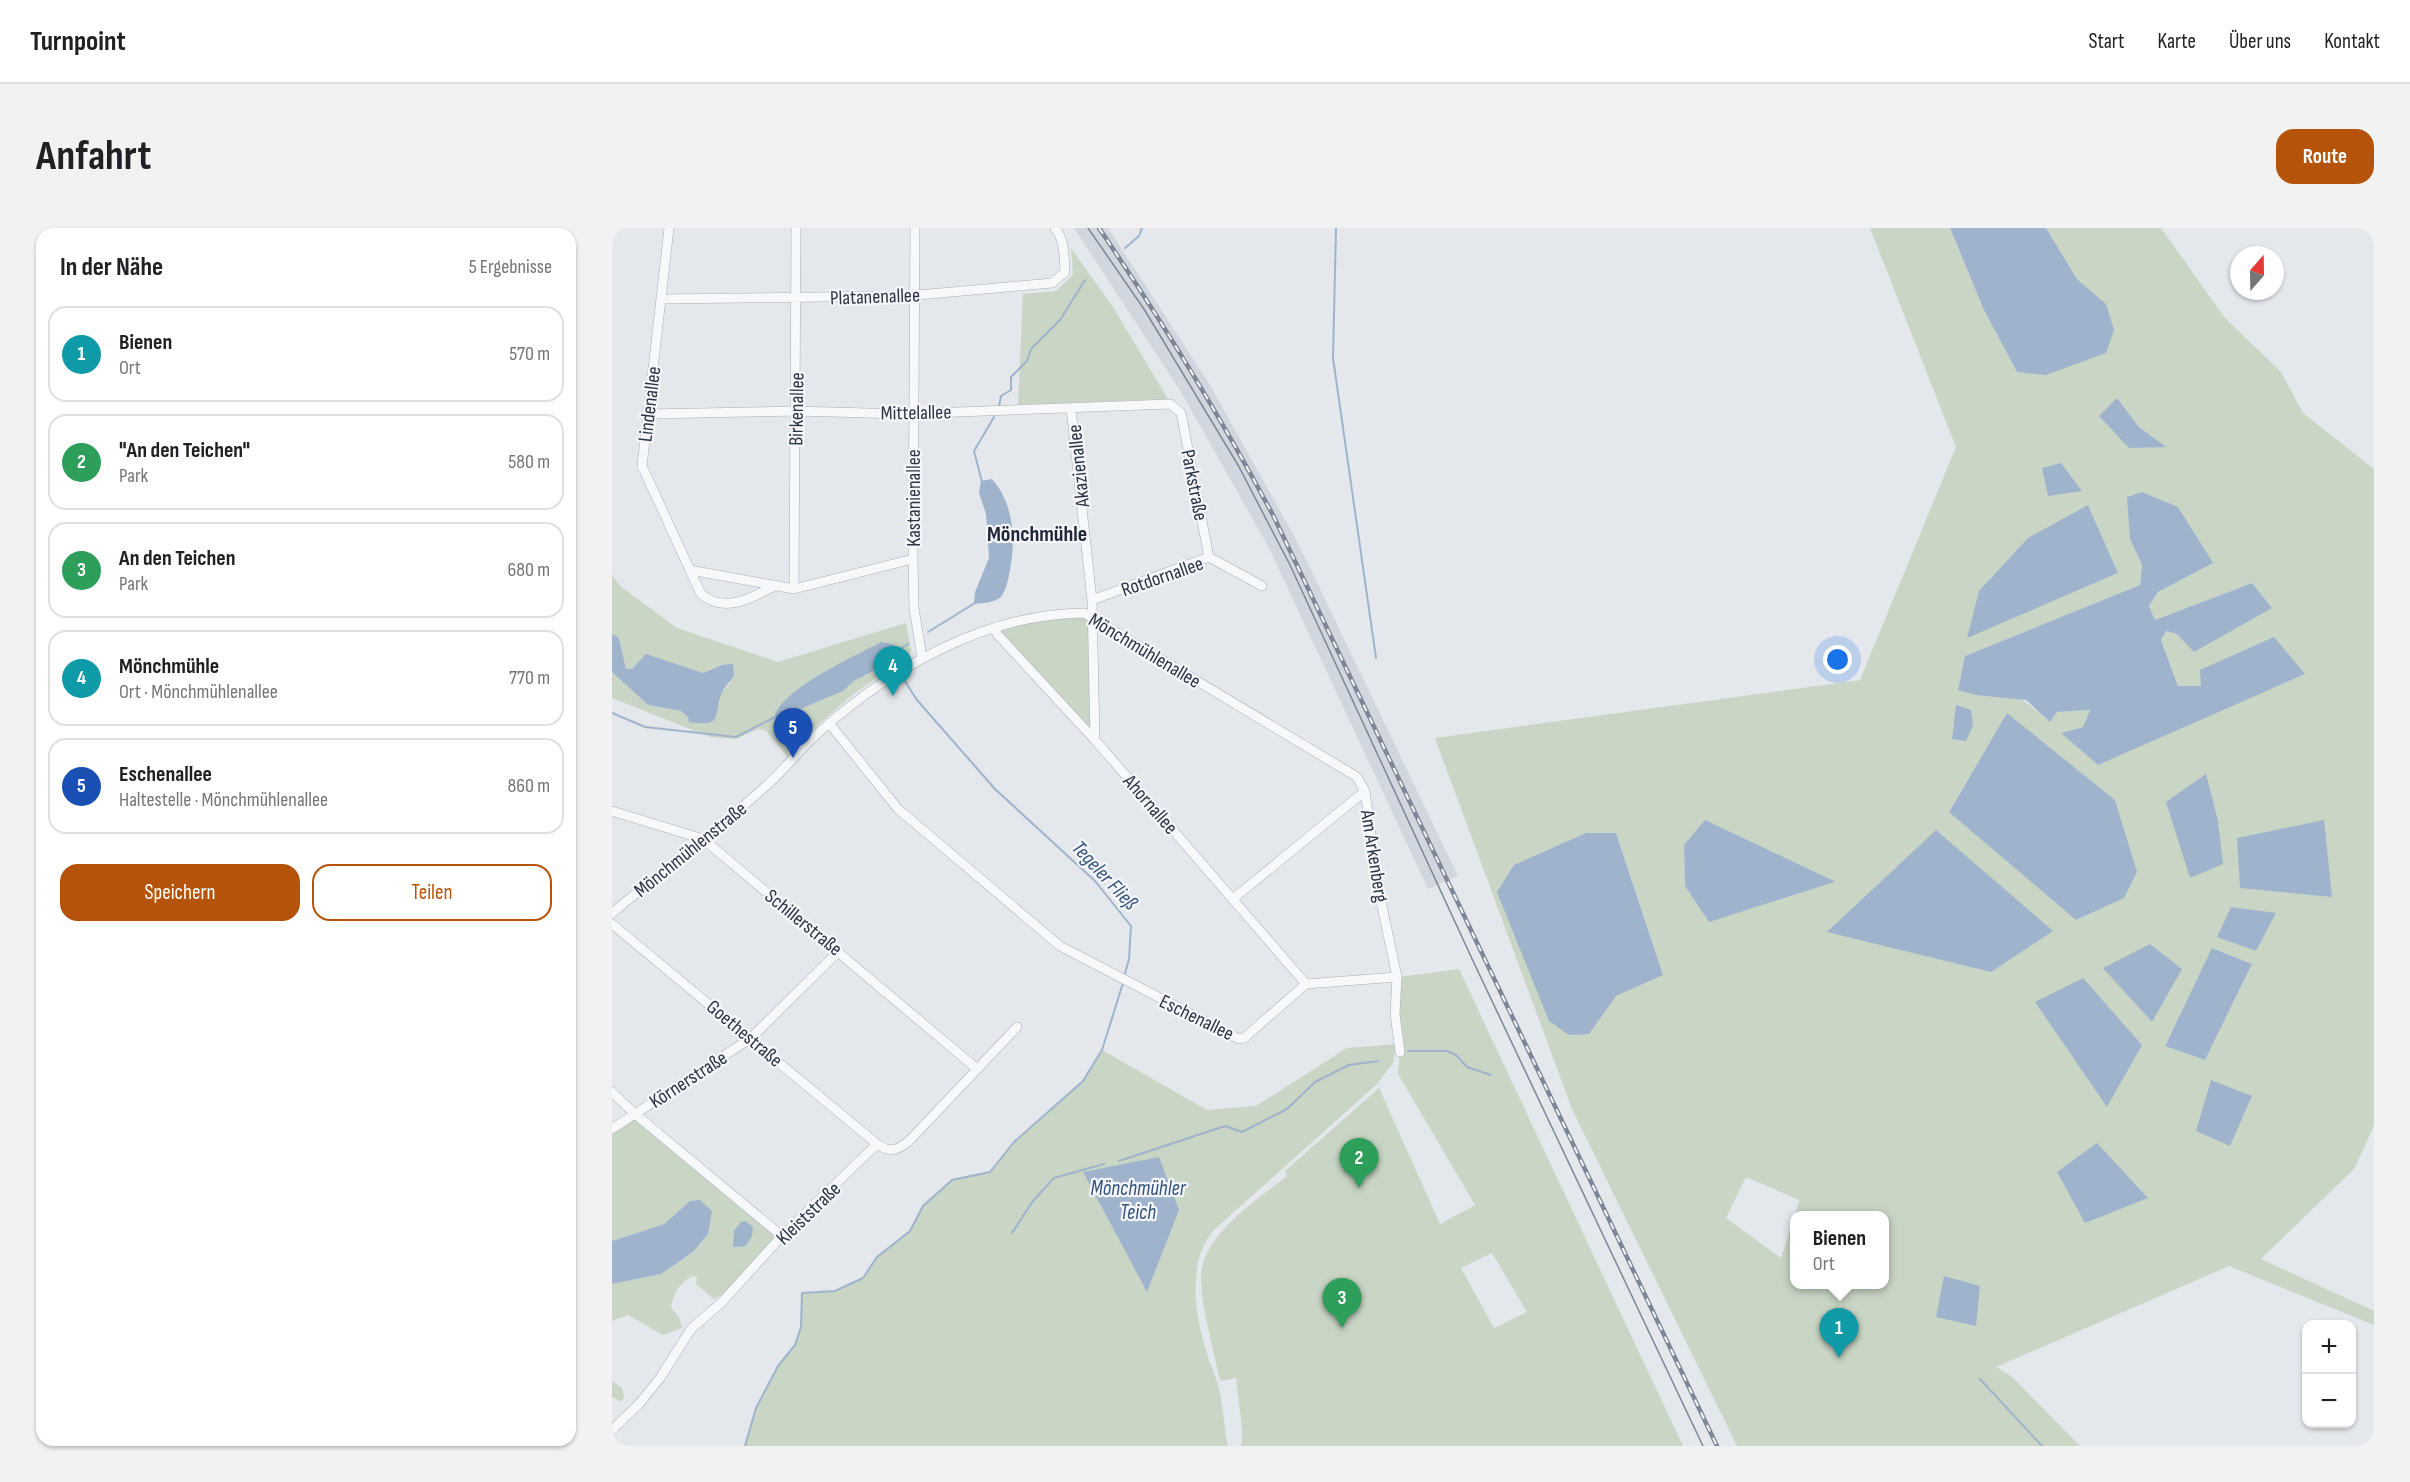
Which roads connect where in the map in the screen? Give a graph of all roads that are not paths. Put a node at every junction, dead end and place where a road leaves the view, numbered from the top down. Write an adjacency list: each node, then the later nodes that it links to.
1 (669, 228): 7 (street, Lindenallee)
2 (796, 228): 6 (street, Birkenallee)
3 (915, 228): 5 (street, Kastanienallee)
4 (1055, 228): 5 (street, Platanenallee)
5 (914, 295): 6 (street, Platanenallee); 10 (street, Kastanienallee)
6 (797, 298): 7 (street, Platanenallee); 9 (street, Birkenallee)
7 (661, 299): 12 (street, Lindenallee)
8 (1071, 408): 10 (street, Mittelallee); 11 (street, Mittelallee); 19 (street, Akazienallee)
9 (795, 411): 10 (street, Mittelallee); 12 (street, Mittelallee); 18 (street, Birkenallee)
10 (914, 413): 14 (street, Kastanienallee)
11 (1181, 413): 13 (street, Parkstraße)
12 (647, 414): 15 (street, Lindenallee)
13 (1209, 558): 17 (street, Rotdornallee); 19 (street, Rotdornallee)
14 (913, 559): 18 (street); 22 (street, Kastanienallee)
15 (690, 570): 16 (street); 16 (street, Lindenallee)
16 (776, 585): 18 (street)
17 (1262, 586)
18 (794, 589)
19 (1092, 600): 20 (street, Akazienallee)
20 (1094, 620): 21 (street, Mönchmühlenallee); 24 (street, Akazienallee); 26 (street, Mönchmühlenallee)
21 (995, 627): 22 (street, Mönchmühlenallee); 24 (street, Ahornallee)
22 (922, 658): 23 (street, Mönchmühlenallee)
23 (829, 723): 25 (street, Mönchmühlenallee); 34 (street, Eschenallee)
24 (1095, 740): 29 (street, Ahornallee)
25 (767, 785): 28 (street, Mönchmühlenstraße)
26 (1365, 790): 29 (street, Am Arkenberg); 33 (street, Am Arkenberg)
27 (612, 811): 28 (street, Schillerstraße)
28 (703, 838): 30 (street, Mönchmühlenstraße); 32 (street, Schillerstraße)
29 (1234, 898): 34 (street, Ahornallee)
30 (612, 913)
31 (612, 924): 36 (street, Goethestraße)
32 (839, 951): 36 (street, Körnerstraße); 38 (street, Schillerstraße)
33 (1397, 977): 34 (street); 37 (street, Am Arkenberg)
34 (1306, 984)
35 (1017, 1027): 38 (street)
36 (751, 1038): 40 (street, Körnerstraße); 42 (street, Goethestraße)
37 (1400, 1052)
38 (976, 1068): 42 (street)
39 (612, 1092): 40 (street)
40 (635, 1114): 41 (street, Körnerstraße); 43 (street)
41 (612, 1129)
42 (877, 1144): 43 (street, Kleiststraße)
43 (782, 1236): 44 (street, Kleiststraße)
44 (612, 1430)

